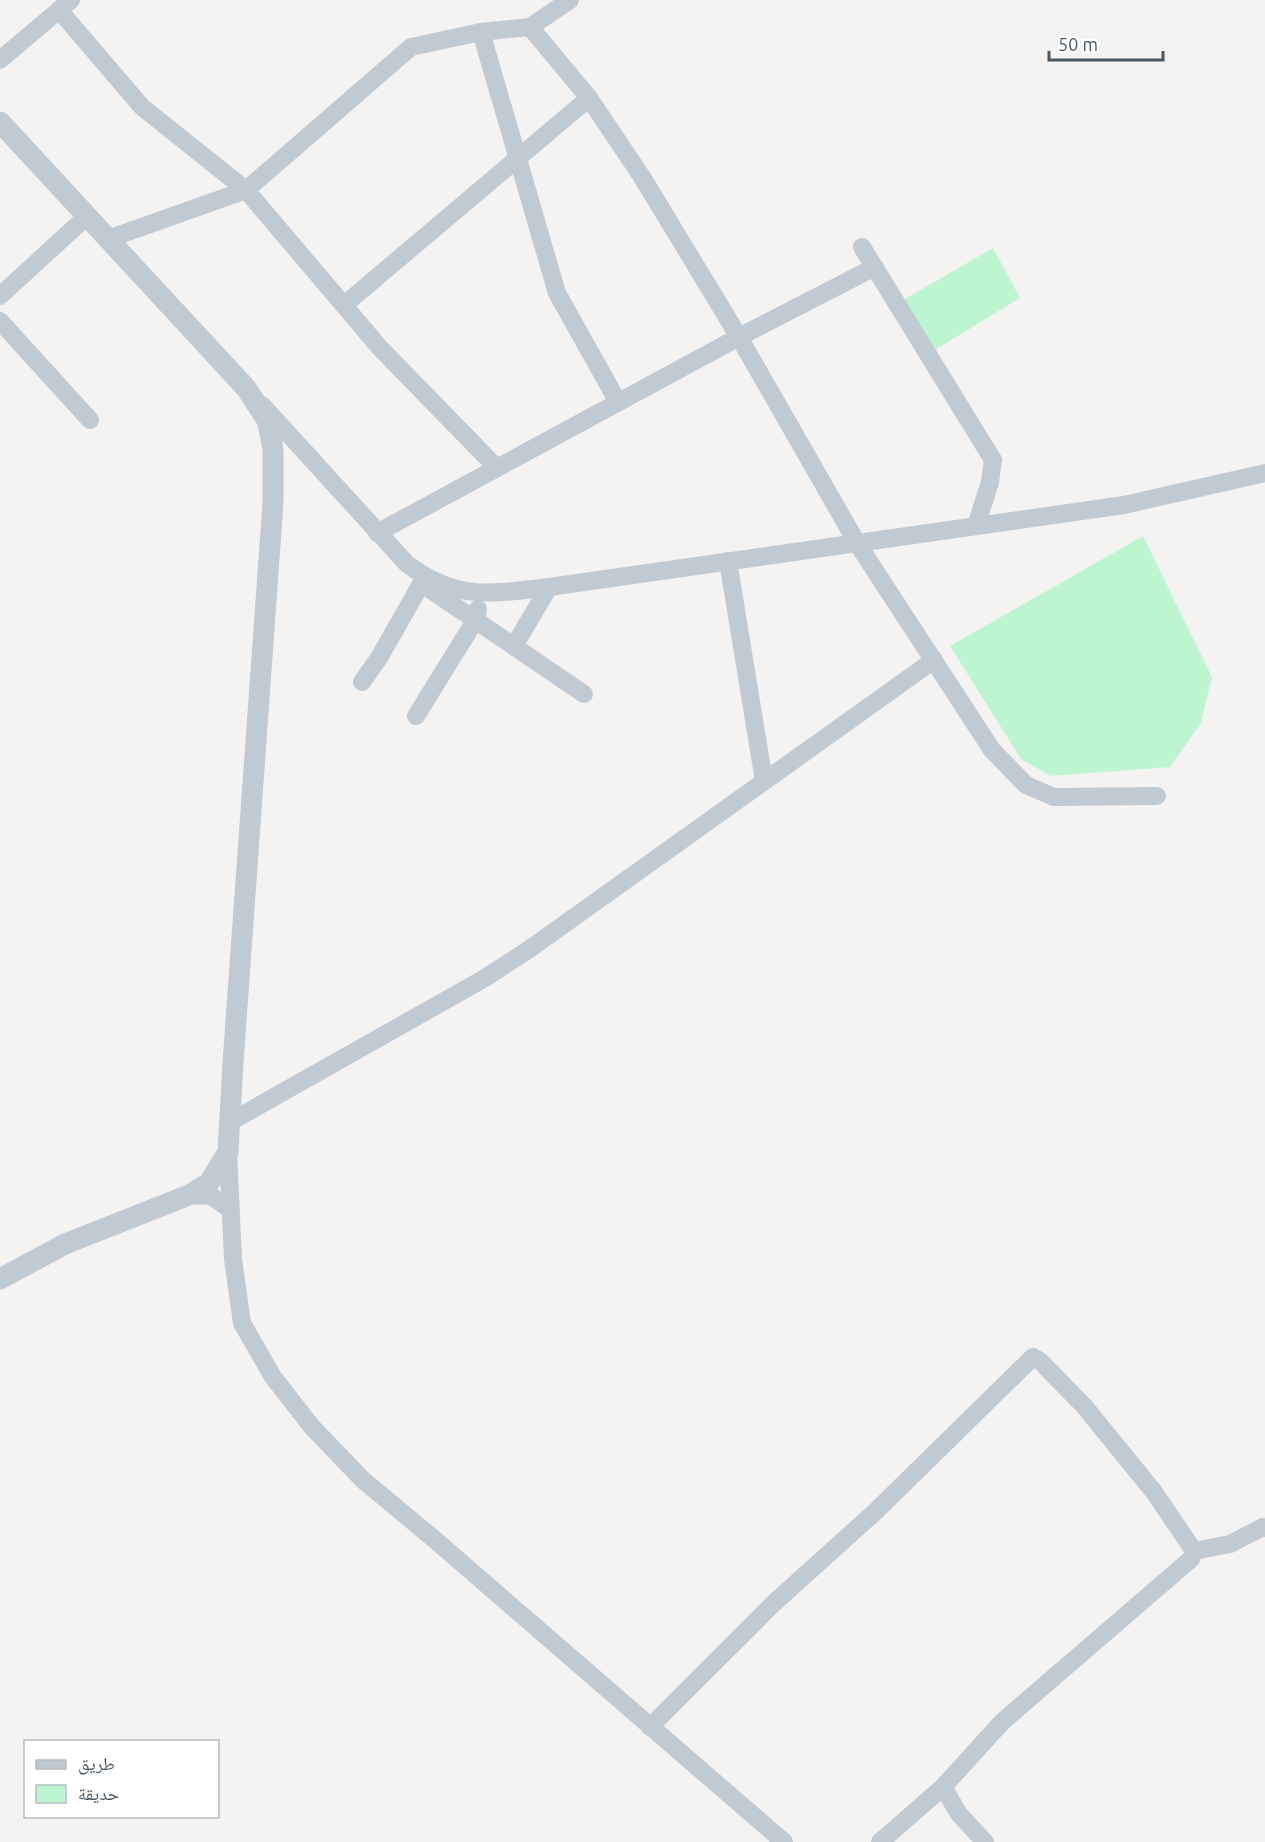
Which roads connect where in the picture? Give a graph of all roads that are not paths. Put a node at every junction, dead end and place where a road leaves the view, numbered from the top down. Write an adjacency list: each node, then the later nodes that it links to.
1 (570, 0): 3 (street)
2 (65, 5): 5 (street); 9 (street)
3 (531, 27): 4 (street); 6 (street)
4 (481, 32): 8 (street); 9 (street)
5 (0, 60)
6 (589, 98): 8 (street); 17 (street)
7 (0, 122): 10 (street)
8 (517, 157): 15 (street); 19 (street)
9 (246, 190): 11 (street); 15 (street)
10 (87, 216): 11 (street); 14 (street)
11 (108, 239): 18 (street)
12 (862, 247): 13 (street)
13 (874, 267): 17 (street); 25 (street)
14 (0, 296)
15 (344, 305): 23 (street)
16 (0, 321): 20 (street)
17 (739, 337): 19 (street); 27 (street)
18 (246, 388): 21 (street); 22 (street)
19 (618, 402): 23 (street)
20 (90, 420)
21 (291, 434): 22 (street); 26 (street)
22 (273, 450): 40 (street)
23 (497, 468): 26 (street)
24 (1265, 473): 25 (street)
25 (976, 526): 27 (street)
26 (377, 533): 29 (street)
27 (856, 543): 28 (street); 34 (street)
28 (728, 561): 30 (street); 38 (street)
29 (423, 580): 31 (street); 32 (street); 35 (street)
30 (549, 587): 31 (street); 33 (street)
31 (481, 594): 32 (street)
32 (476, 620): 33 (street); 37 (street)
33 (514, 646): 36 (street)
34 (934, 660): 38 (street); 39 (street)
35 (362, 682)
36 (584, 694)
37 (416, 716)
38 (764, 781): 40 (street)
39 (1157, 796)
40 (230, 1122): 41 (street)
41 (228, 1152): 42 (street); 43 (street)
42 (189, 1195): 43 (street); 44 (street)
43 (230, 1209): 47 (street)
44 (0, 1279)
45 (1265, 1528): 46 (street)
46 (1194, 1551): 47 (street); 48 (street)
47 (650, 1727): 49 (street)
48 (944, 1786): 50 (street); 51 (street)
49 (784, 1842)
50 (880, 1842)
51 (985, 1842)

